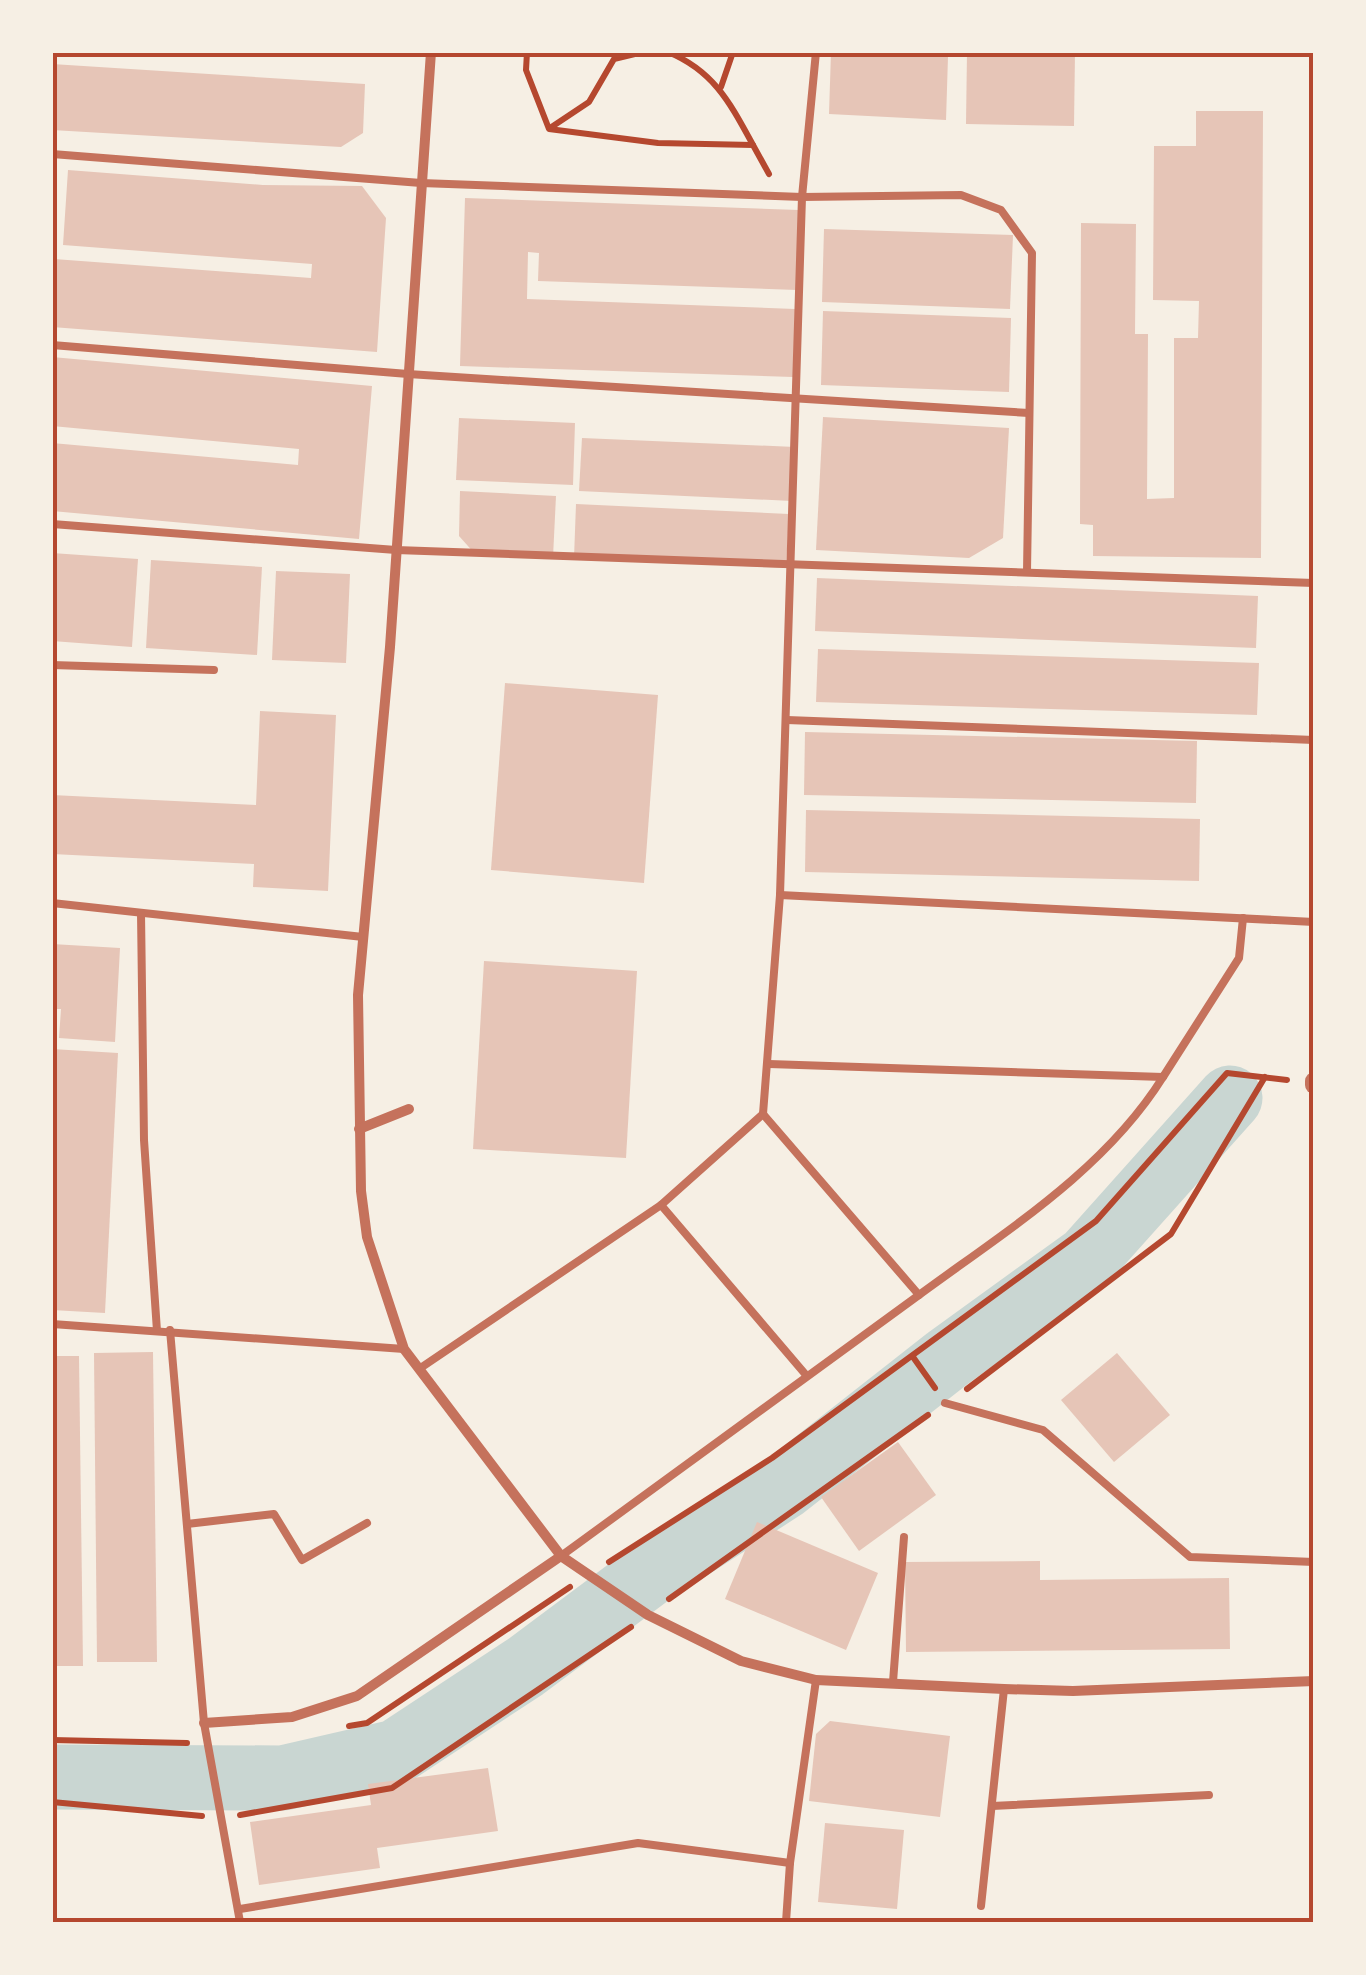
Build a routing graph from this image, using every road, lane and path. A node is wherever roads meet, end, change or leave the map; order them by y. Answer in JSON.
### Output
{"nodes":[{"id":1,"x":431,"y":52,"type":"edge"},
{"id":2,"x":527,"y":52,"type":"edge"},
{"id":3,"x":643,"y":52,"type":"edge"},
{"id":4,"x":668,"y":52,"type":"edge"},
{"id":5,"x":733,"y":52,"type":"edge"},
{"id":6,"x":816,"y":52,"type":"edge"},
{"id":7,"x":722,"y":87,"type":"junction"},
{"id":8,"x":548,"y":129,"type":"junction"},
{"id":9,"x":754,"y":146,"type":"junction"},
{"id":10,"x":52,"y":154,"type":"edge"},
{"id":11,"x":421,"y":183,"type":"junction"},
{"id":12,"x":780,"y":196,"type":"junction"},
{"id":13,"x":802,"y":197,"type":"junction"},
{"id":14,"x":52,"y":345,"type":"edge"},
{"id":15,"x":408,"y":374,"type":"junction"},
{"id":16,"x":796,"y":398,"type":"junction"},
{"id":17,"x":1030,"y":412,"type":"junction"},
{"id":18,"x":52,"y":524,"type":"edge"},
{"id":19,"x":396,"y":550,"type":"junction"},
{"id":20,"x":790,"y":567,"type":"junction"},
{"id":21,"x":1027,"y":572,"type":"junction"},
{"id":22,"x":1314,"y":583,"type":"edge"},
{"id":23,"x":52,"y":665,"type":"edge"},
{"id":24,"x":214,"y":670,"type":"dead end"},
{"id":25,"x":787,"y":720,"type":"junction"},
{"id":26,"x":1314,"y":740,"type":"edge"},
{"id":27,"x":780,"y":896,"type":"junction"},
{"id":28,"x":52,"y":904,"type":"edge"},
{"id":29,"x":141,"y":913,"type":"junction"},
{"id":30,"x":1243,"y":918,"type":"junction"},
{"id":31,"x":1314,"y":922,"type":"edge"},
{"id":32,"x":363,"y":937,"type":"junction"},
{"id":33,"x":769,"y":1064,"type":"junction"},
{"id":34,"x":1164,"y":1077,"type":"junction"},
{"id":35,"x":1265,"y":1077,"type":"dead end"},
{"id":36,"x":408,"y":1108,"type":"dead end"},
{"id":37,"x":763,"y":1114,"type":"junction"},
{"id":38,"x":360,"y":1129,"type":"junction"},
{"id":39,"x":661,"y":1205,"type":"junction"},
{"id":40,"x":919,"y":1294,"type":"junction"},
{"id":41,"x":52,"y":1324,"type":"edge"},
{"id":42,"x":170,"y":1330,"type":"junction"},
{"id":43,"x":157,"y":1331,"type":"junction"},
{"id":44,"x":404,"y":1349,"type":"junction"},
{"id":45,"x":913,"y":1357,"type":"dead end"},
{"id":46,"x":419,"y":1369,"type":"junction"},
{"id":47,"x":806,"y":1376,"type":"junction"},
{"id":48,"x":946,"y":1402,"type":"junction"},
{"id":49,"x":367,"y":1523,"type":"dead end"},
{"id":50,"x":187,"y":1524,"type":"junction"},
{"id":51,"x":904,"y":1537,"type":"dead end"},
{"id":52,"x":560,"y":1556,"type":"junction"},
{"id":53,"x":1314,"y":1562,"type":"edge"},
{"id":54,"x":643,"y":1612,"type":"junction"},
{"id":55,"x":816,"y":1680,"type":"junction"},
{"id":56,"x":1314,"y":1681,"type":"edge"},
{"id":57,"x":893,"y":1682,"type":"junction"},
{"id":58,"x":1004,"y":1689,"type":"junction"},
{"id":59,"x":204,"y":1723,"type":"junction"},
{"id":60,"x":1209,"y":1795,"type":"dead end"},
{"id":61,"x":52,"y":1802,"type":"edge"},
{"id":62,"x":992,"y":1806,"type":"junction"},
{"id":63,"x":221,"y":1814,"type":"junction"},
{"id":64,"x":790,"y":1864,"type":"junction"},
{"id":65,"x":981,"y":1906,"type":"dead end"},
{"id":66,"x":240,"y":1909,"type":"junction"},
{"id":67,"x":240,"y":1922,"type":"edge"},
{"id":68,"x":786,"y":1922,"type":"edge"}],
"edges":[{"from":1,"to":11,"type":"street"},
{"from":2,"to":8,"type":"path"},
{"from":3,"to":8,"type":"path"},
{"from":4,"to":7,"type":"path"},
{"from":5,"to":7,"type":"path"},
{"from":6,"to":13,"type":"lane"},
{"from":7,"to":9,"type":"path"},
{"from":8,"to":9,"type":"path"},
{"from":9,"to":12,"type":"path"},
{"from":10,"to":11,"type":"lane"},
{"from":11,"to":12,"type":"lane"},
{"from":11,"to":15,"type":"street"},
{"from":12,"to":13,"type":"lane"},
{"from":13,"to":16,"type":"lane"},
{"from":13,"to":17,"type":"lane"},
{"from":14,"to":15,"type":"lane"},
{"from":15,"to":16,"type":"lane"},
{"from":15,"to":19,"type":"street"},
{"from":16,"to":17,"type":"lane"},
{"from":16,"to":20,"type":"lane"},
{"from":17,"to":21,"type":"lane"},
{"from":18,"to":19,"type":"lane"},
{"from":19,"to":20,"type":"lane"},
{"from":19,"to":32,"type":"street"},
{"from":20,"to":21,"type":"lane"},
{"from":20,"to":25,"type":"lane"},
{"from":21,"to":22,"type":"lane"},
{"from":23,"to":24,"type":"lane"},
{"from":25,"to":26,"type":"lane"},
{"from":25,"to":27,"type":"lane"},
{"from":27,"to":30,"type":"lane"},
{"from":27,"to":33,"type":"lane"},
{"from":28,"to":29,"type":"lane"},
{"from":29,"to":32,"type":"lane"},
{"from":29,"to":43,"type":"lane"},
{"from":30,"to":31,"type":"lane"},
{"from":30,"to":34,"type":"lane"},
{"from":32,"to":38,"type":"street"},
{"from":33,"to":34,"type":"lane"},
{"from":33,"to":37,"type":"lane"},
{"from":34,"to":40,"type":"lane"},
{"from":35,"to":48,"type":"path"},
{"from":36,"to":38,"type":"street"},
{"from":37,"to":39,"type":"lane"},
{"from":37,"to":40,"type":"lane"},
{"from":38,"to":44,"type":"street"},
{"from":39,"to":46,"type":"lane"},
{"from":39,"to":47,"type":"lane"},
{"from":40,"to":47,"type":"lane"},
{"from":41,"to":43,"type":"lane"},
{"from":42,"to":43,"type":"lane"},
{"from":42,"to":44,"type":"lane"},
{"from":42,"to":50,"type":"lane"},
{"from":44,"to":46,"type":"street"},
{"from":45,"to":48,"type":"path"},
{"from":46,"to":52,"type":"street"},
{"from":47,"to":52,"type":"lane"},
{"from":48,"to":53,"type":"lane"},
{"from":48,"to":54,"type":"path"},
{"from":49,"to":50,"type":"lane"},
{"from":50,"to":59,"type":"lane"},
{"from":51,"to":57,"type":"lane"},
{"from":52,"to":54,"type":"street"},
{"from":52,"to":59,"type":"street"},
{"from":54,"to":55,"type":"street"},
{"from":54,"to":63,"type":"path"},
{"from":55,"to":57,"type":"street"},
{"from":55,"to":64,"type":"lane"},
{"from":56,"to":58,"type":"street"},
{"from":57,"to":58,"type":"street"},
{"from":58,"to":62,"type":"lane"},
{"from":59,"to":63,"type":"lane"},
{"from":60,"to":62,"type":"lane"},
{"from":61,"to":63,"type":"path"},
{"from":62,"to":65,"type":"lane"},
{"from":63,"to":66,"type":"lane"},
{"from":64,"to":66,"type":"lane"},
{"from":64,"to":68,"type":"lane"},
{"from":66,"to":67,"type":"lane"}]}
